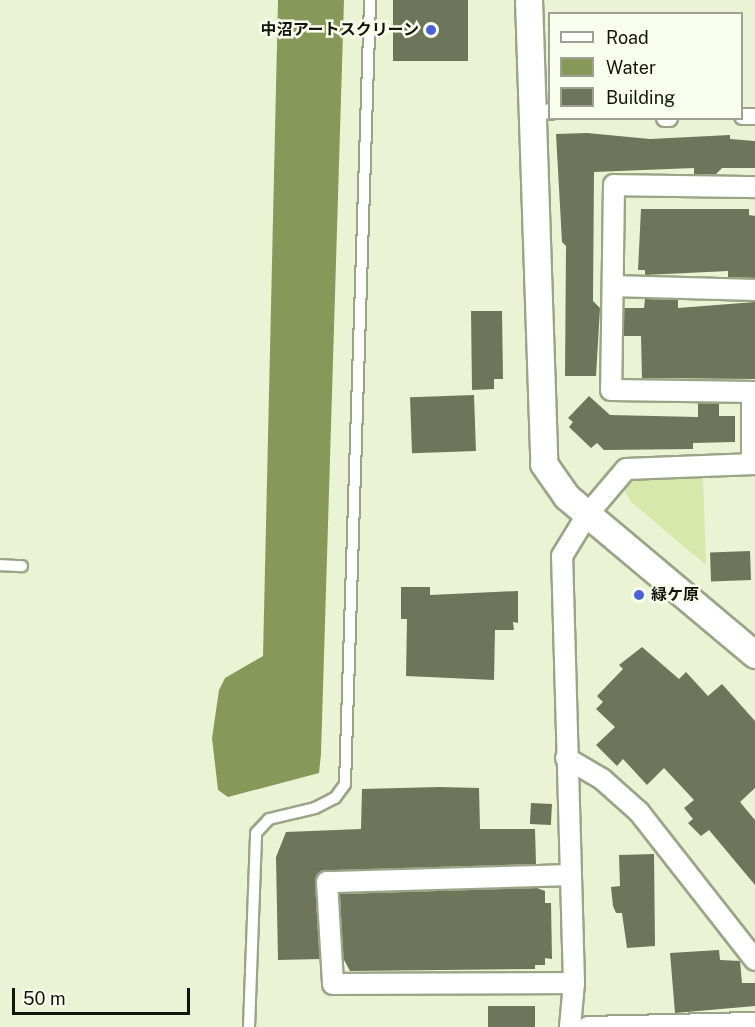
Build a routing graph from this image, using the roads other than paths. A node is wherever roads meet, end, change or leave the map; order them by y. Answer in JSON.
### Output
{"nodes":[{"id":1,"x":369,"y":0,"type":"edge"},
{"id":2,"x":529,"y":0,"type":"edge"},
{"id":3,"x":755,"y":187,"type":"edge"},
{"id":4,"x":613,"y":286,"type":"junction"},
{"id":5,"x":755,"y":290,"type":"edge"},
{"id":6,"x":753,"y":392,"type":"edge"},
{"id":7,"x":754,"y":464,"type":"edge"},
{"id":8,"x":587,"y":514,"type":"junction"},
{"id":9,"x":0,"y":565,"type":"edge"},
{"id":10,"x":21,"y":566,"type":"dead end"},
{"id":11,"x":754,"y":652,"type":"edge"},
{"id":12,"x":566,"y":758,"type":"junction"},
{"id":13,"x":570,"y":875,"type":"junction"},
{"id":14,"x":755,"y":960,"type":"edge"},
{"id":15,"x":574,"y":984,"type":"junction"},
{"id":16,"x":755,"y":1023,"type":"edge"},
{"id":17,"x":249,"y":1027,"type":"edge"},
{"id":18,"x":570,"y":1027,"type":"edge"},
{"id":19,"x":588,"y":1027,"type":"edge"}],
"edges":[{"from":1,"to":17,"type":"lane"},
{"from":2,"to":8,"type":"street"},
{"from":3,"to":4,"type":"street"},
{"from":4,"to":5,"type":"street"},
{"from":4,"to":6,"type":"street"},
{"from":6,"to":7,"type":"street"},
{"from":7,"to":8,"type":"street"},
{"from":8,"to":11,"type":"street"},
{"from":8,"to":12,"type":"street"},
{"from":9,"to":10,"type":"lane"},
{"from":12,"to":13,"type":"street"},
{"from":12,"to":14,"type":"street"},
{"from":13,"to":15,"type":"street"},
{"from":13,"to":15,"type":"street"},
{"from":15,"to":18,"type":"street"},
{"from":16,"to":19,"type":"street"}]}
